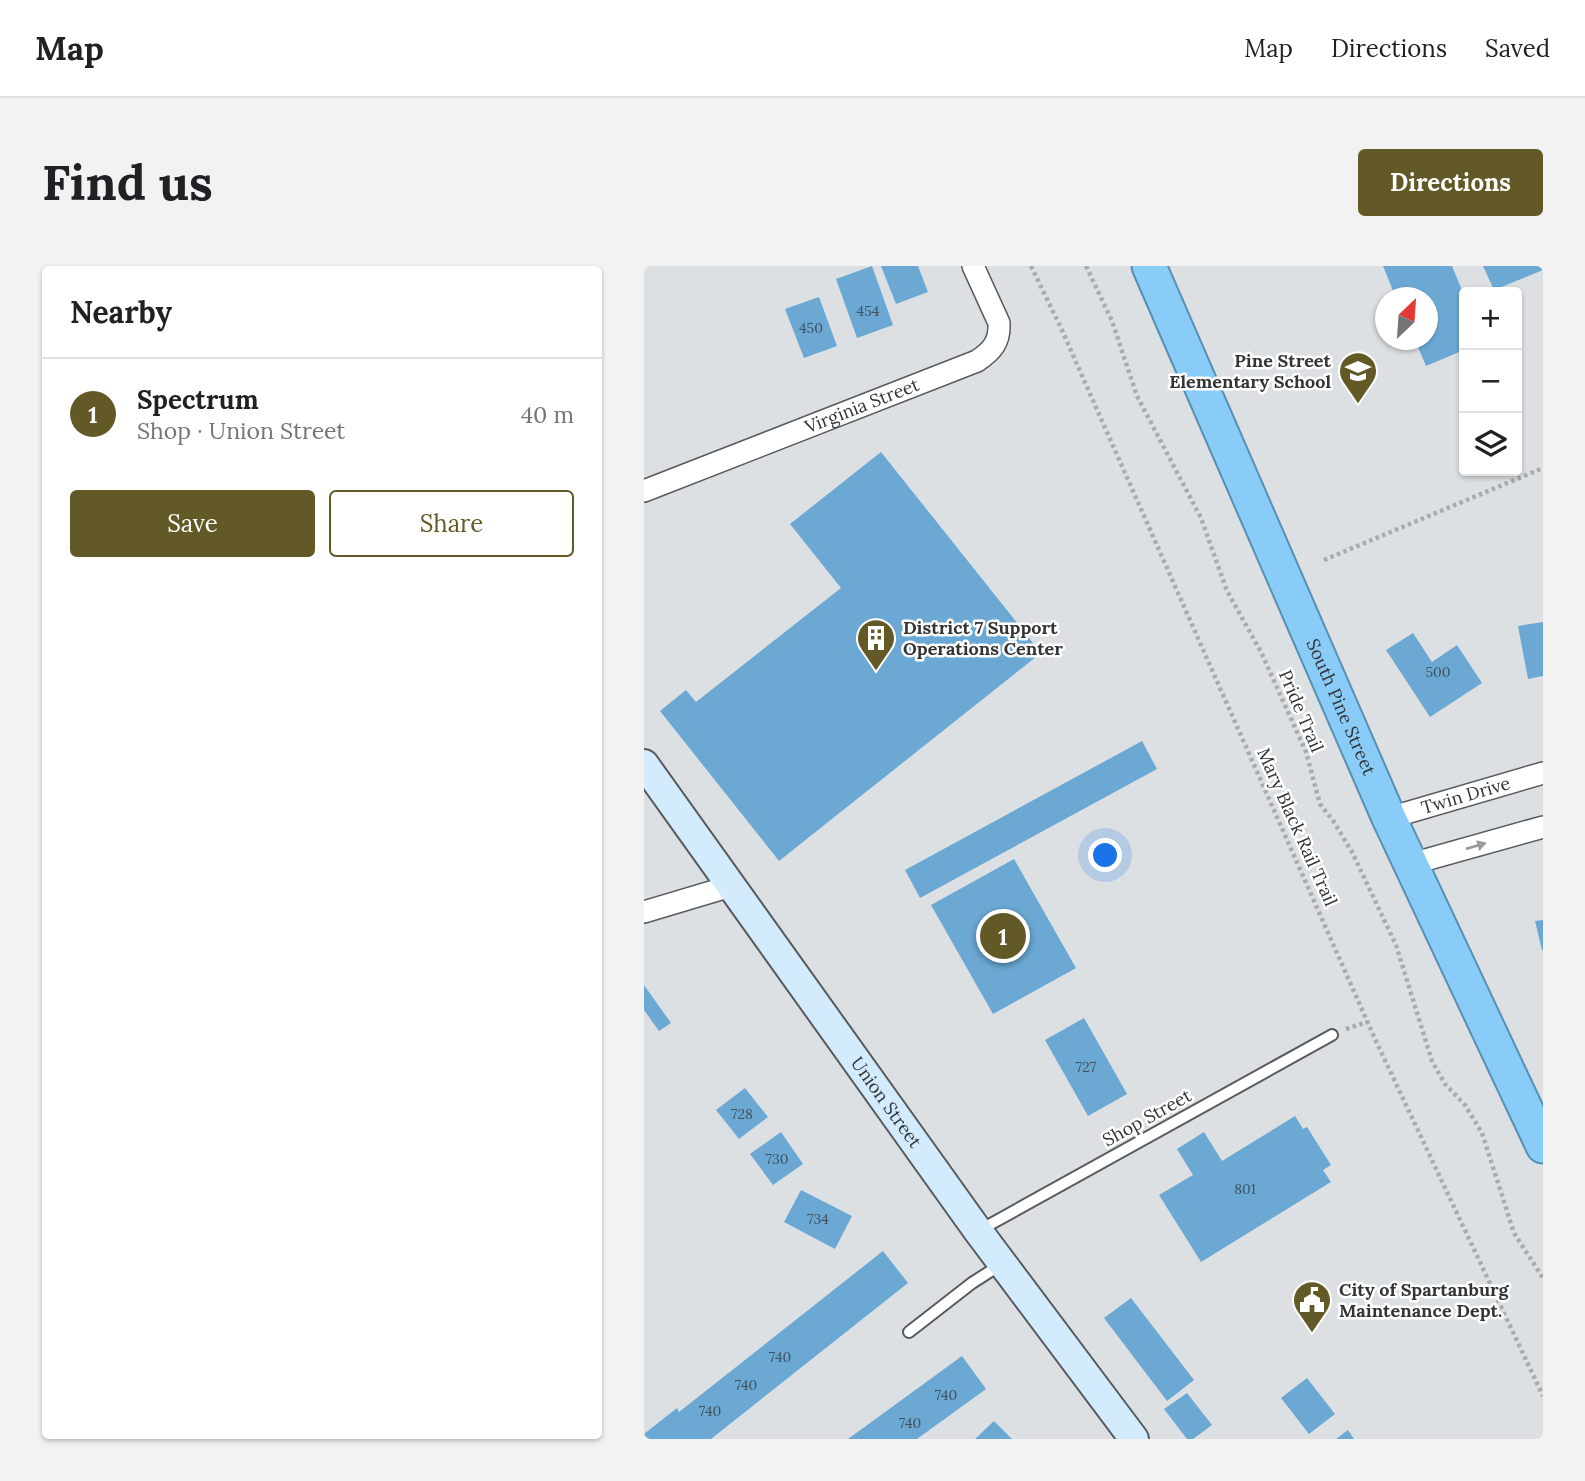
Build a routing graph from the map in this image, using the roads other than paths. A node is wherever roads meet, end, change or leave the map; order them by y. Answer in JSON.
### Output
{"nodes":[{"id":1,"x":973,"y":266,"type":"edge"},
{"id":2,"x":1149,"y":266,"type":"edge"},
{"id":3,"x":644,"y":491,"type":"edge"},
{"id":4,"x":644,"y":764,"type":"edge"},
{"id":5,"x":1543,"y":773,"type":"edge"},
{"id":6,"x":1390,"y":818,"type":"junction"},
{"id":7,"x":1543,"y":827,"type":"edge"},
{"id":8,"x":1411,"y":864,"type":"junction"},
{"id":9,"x":731,"y":886,"type":"junction"},
{"id":10,"x":644,"y":912,"type":"edge"},
{"id":11,"x":1332,"y":1035,"type":"road end"},
{"id":12,"x":1543,"y":1146,"type":"edge"},
{"id":13,"x":978,"y":1231,"type":"junction"},
{"id":14,"x":1002,"y":1263,"type":"junction"},
{"id":15,"x":909,"y":1332,"type":"dead end"},
{"id":16,"x":1134,"y":1439,"type":"edge"}],
"edges":[{"from":1,"to":3,"type":"street","name":"Virginia Street"},
{"from":2,"to":6,"type":"highway","name":"South Pine Street"},
{"from":4,"to":9,"type":"main road","name":"Union Street"},
{"from":5,"to":6,"type":"street","name":"Twin Drive"},
{"from":6,"to":8,"type":"highway","name":"South Pine Street"},
{"from":8,"to":7,"type":"street","one_way":true},
{"from":8,"to":12,"type":"highway","name":"South Pine Street"},
{"from":9,"to":10,"type":"street"},
{"from":9,"to":13,"type":"main road","name":"Union Street"},
{"from":11,"to":13,"type":"lane","name":"Shop Street"},
{"from":13,"to":14,"type":"main road","name":"Union Street"},
{"from":14,"to":15,"type":"lane"},
{"from":14,"to":16,"type":"main road","name":"Union Street"}]}
